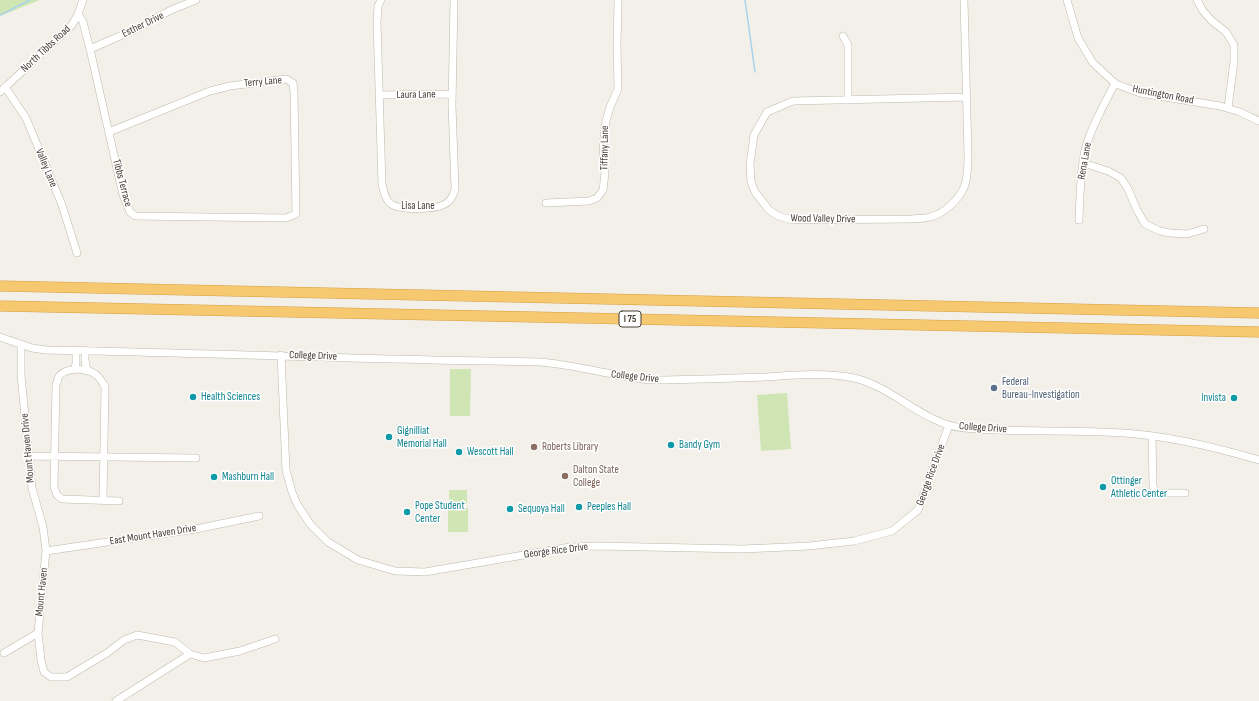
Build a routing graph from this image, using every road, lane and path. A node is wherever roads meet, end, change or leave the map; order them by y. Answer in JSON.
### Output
{"nodes":[{"id":1,"x":82,"y":0,"type":"edge"},
{"id":2,"x":196,"y":0,"type":"edge"},
{"id":3,"x":381,"y":0,"type":"edge"},
{"id":4,"x":454,"y":0,"type":"edge"},
{"id":5,"x":618,"y":0,"type":"edge"},
{"id":6,"x":964,"y":0,"type":"edge"},
{"id":7,"x":1068,"y":0,"type":"edge"},
{"id":8,"x":1197,"y":0,"type":"edge"},
{"id":9,"x":78,"y":14,"type":"junction"},
{"id":10,"x":843,"y":36,"type":"dead end"},
{"id":11,"x":90,"y":49,"type":"junction"},
{"id":12,"x":1115,"y":83,"type":"junction"},
{"id":13,"x":2,"y":89,"type":"edge"},
{"id":14,"x":452,"y":94,"type":"junction"},
{"id":15,"x":380,"y":95,"type":"junction"},
{"id":16,"x":966,"y":97,"type":"junction"},
{"id":17,"x":848,"y":100,"type":"junction"},
{"id":18,"x":1228,"y":108,"type":"junction"},
{"id":19,"x":1259,"y":121,"type":"edge"},
{"id":20,"x":110,"y":132,"type":"junction"},
{"id":21,"x":1083,"y":163,"type":"junction"},
{"id":22,"x":546,"y":203,"type":"dead end"},
{"id":23,"x":296,"y":214,"type":"joint"},
{"id":24,"x":1079,"y":220,"type":"dead end"},
{"id":25,"x":1204,"y":229,"type":"dead end"},
{"id":26,"x":77,"y":253,"type":"dead end"},
{"id":27,"x":0,"y":286,"type":"edge"},
{"id":28,"x":0,"y":306,"type":"edge"},
{"id":29,"x":1259,"y":313,"type":"edge"},
{"id":30,"x":1259,"y":332,"type":"edge"},
{"id":31,"x":0,"y":338,"type":"edge"},
{"id":32,"x":21,"y":344,"type":"junction"},
{"id":33,"x":76,"y":350,"type":"junction"},
{"id":34,"x":85,"y":350,"type":"junction"},
{"id":35,"x":281,"y":355,"type":"junction"},
{"id":36,"x":74,"y":370,"type":"junction"},
{"id":37,"x":87,"y":371,"type":"junction"},
{"id":38,"x":949,"y":425,"type":"junction"},
{"id":39,"x":1152,"y":436,"type":"junction"},
{"id":40,"x":29,"y":456,"type":"junction"},
{"id":41,"x":54,"y":456,"type":"junction"},
{"id":42,"x":104,"y":457,"type":"junction"},
{"id":43,"x":196,"y":458,"type":"dead end"},
{"id":44,"x":1259,"y":460,"type":"edge"},
{"id":45,"x":1185,"y":492,"type":"dead end"},
{"id":46,"x":103,"y":500,"type":"junction"},
{"id":47,"x":119,"y":501,"type":"dead end"},
{"id":48,"x":259,"y":516,"type":"dead end"},
{"id":49,"x":46,"y":551,"type":"junction"},
{"id":50,"x":38,"y":633,"type":"junction"},
{"id":51,"x":275,"y":639,"type":"dead end"},
{"id":52,"x":4,"y":653,"type":"dead end"},
{"id":53,"x":190,"y":654,"type":"junction"},
{"id":54,"x":116,"y":701,"type":"edge"}],
"edges":[{"from":1,"to":9,"type":"street","name":"North Tibbs Road"},
{"from":2,"to":11,"type":"street","name":"Esther Drive"},
{"from":3,"to":15,"type":"street","name":"Lisa Lane"},
{"from":4,"to":14,"type":"street","name":"Lisa Lane"},
{"from":5,"to":22,"type":"street","name":"Tiffany Lane"},
{"from":6,"to":16,"type":"street","name":"Wood Valley Drive"},
{"from":7,"to":12,"type":"street","name":"Huntington Road"},
{"from":8,"to":18,"type":"street"},
{"from":9,"to":11,"type":"street","name":"Tibbs Terrace"},
{"from":9,"to":13,"type":"street","name":"North Tibbs Road"},
{"from":10,"to":17,"type":"street"},
{"from":11,"to":20,"type":"street","name":"Tibbs Terrace"},
{"from":12,"to":18,"type":"street","name":"Huntington Road"},
{"from":12,"to":21,"type":"street","name":"Rena Lane"},
{"from":13,"to":26,"type":"street","name":"Valley Lane"},
{"from":14,"to":15,"type":"street","name":"Laura Lane"},
{"from":14,"to":15,"type":"street","name":"Lisa Lane"},
{"from":16,"to":17,"type":"street","name":"Wood Valley Drive"},
{"from":16,"to":17,"type":"street","name":"Wood Valley Drive"},
{"from":18,"to":19,"type":"street","name":"Huntington Road"},
{"from":20,"to":23,"type":"street","name":"Tibbs Terrace"},
{"from":20,"to":23,"type":"street","name":"Terry Lane"},
{"from":21,"to":24,"type":"street","name":"Rena Lane"},
{"from":21,"to":25,"type":"street"},
{"from":27,"to":29,"type":"highway","number":"I 75"},
{"from":28,"to":30,"type":"highway","number":"I 75"},
{"from":31,"to":32,"type":"street","name":"College Drive"},
{"from":32,"to":33,"type":"street","name":"College Drive"},
{"from":32,"to":40,"type":"street","name":"Mount Haven Drive"},
{"from":33,"to":34,"type":"street","name":"College Drive"},
{"from":33,"to":36,"type":"street"},
{"from":34,"to":35,"type":"street","name":"College Drive"},
{"from":34,"to":37,"type":"street"},
{"from":35,"to":38,"type":"street","name":"College Drive"},
{"from":35,"to":38,"type":"street","name":"George Rice Drive"},
{"from":36,"to":37,"type":"street"},
{"from":36,"to":41,"type":"street"},
{"from":37,"to":42,"type":"street"},
{"from":38,"to":39,"type":"street","name":"College Drive"},
{"from":39,"to":44,"type":"street","name":"College Drive"},
{"from":39,"to":45,"type":"street"},
{"from":40,"to":41,"type":"street"},
{"from":40,"to":49,"type":"street","name":"Mount Haven Drive"},
{"from":41,"to":42,"type":"street"},
{"from":41,"to":46,"type":"street"},
{"from":42,"to":43,"type":"street"},
{"from":42,"to":46,"type":"street"},
{"from":46,"to":47,"type":"street"},
{"from":48,"to":49,"type":"street","name":"East Mount Haven Drive"},
{"from":49,"to":50,"type":"street","name":"Mount Haven"},
{"from":50,"to":52,"type":"street"},
{"from":50,"to":53,"type":"street","name":"Mount Haven"},
{"from":51,"to":53,"type":"street"},
{"from":53,"to":54,"type":"street"}]}
